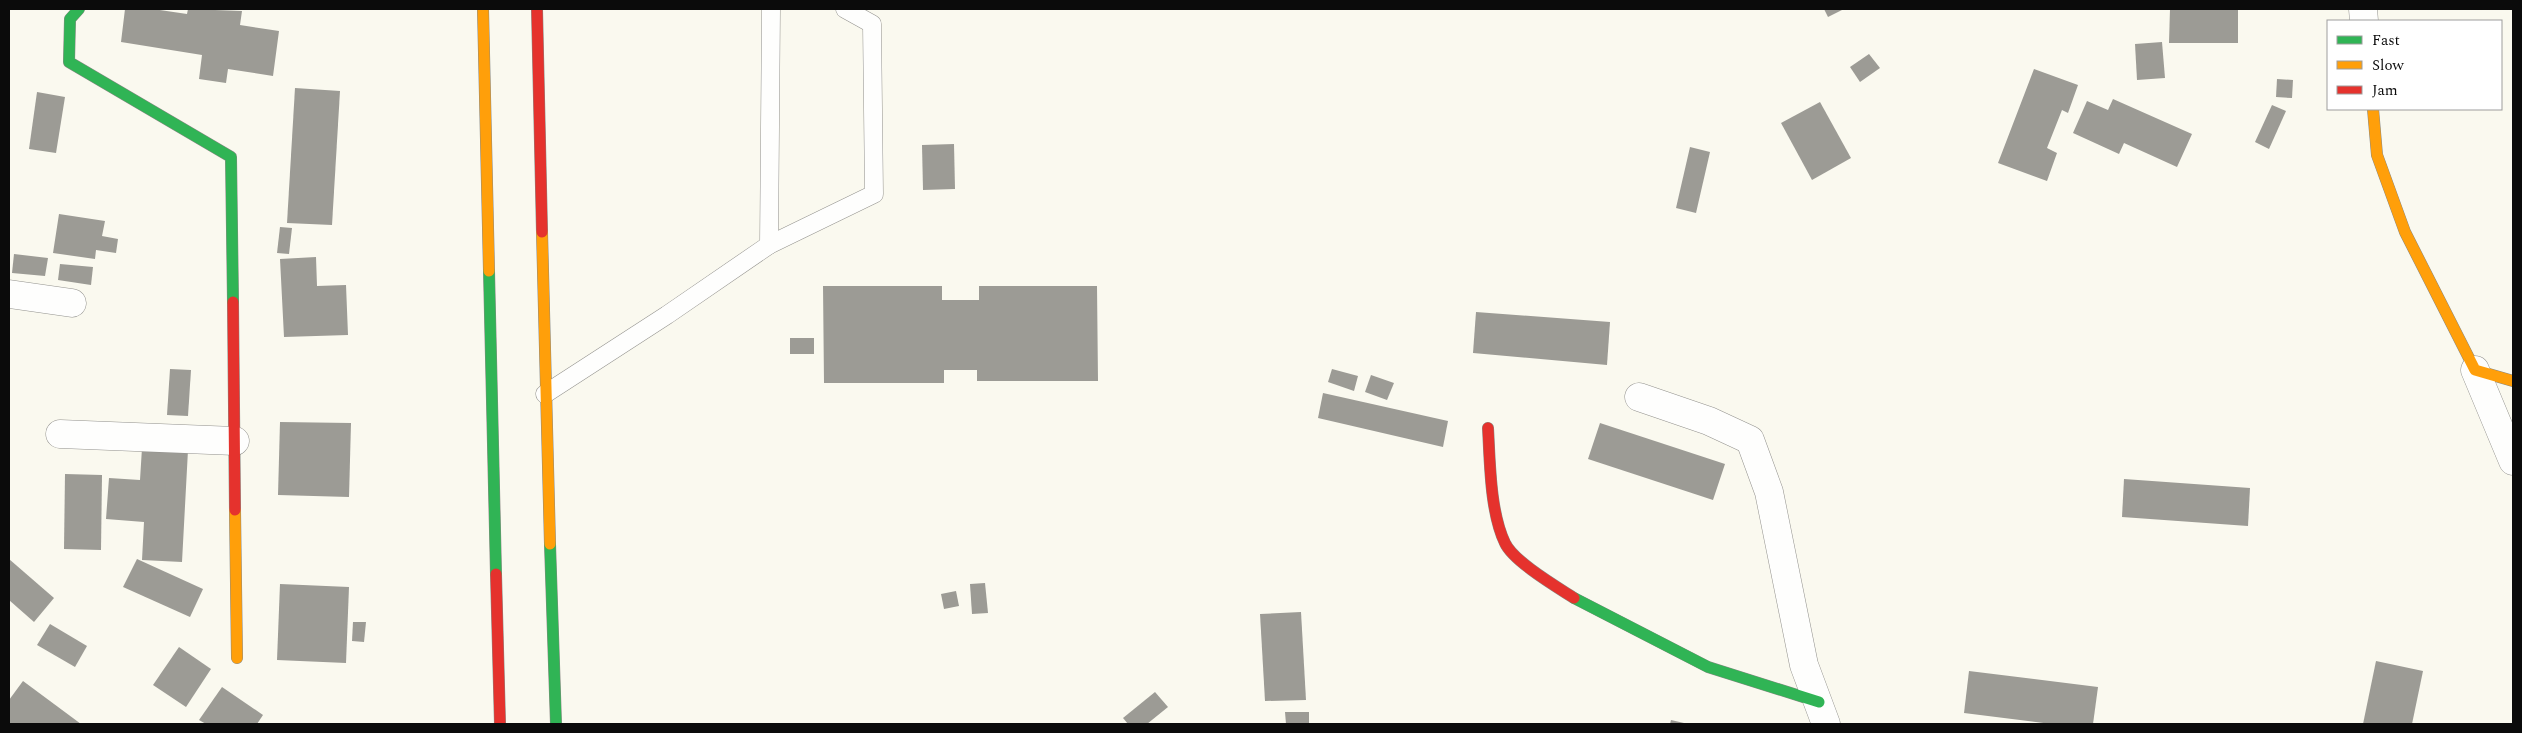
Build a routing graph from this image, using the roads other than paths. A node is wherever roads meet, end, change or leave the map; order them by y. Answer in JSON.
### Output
{"nodes":[{"id":1,"x":79,"y":9,"type":"edge"},
{"id":2,"x":483,"y":9,"type":"edge"},
{"id":3,"x":537,"y":9,"type":"edge"},
{"id":4,"x":772,"y":9,"type":"edge"},
{"id":5,"x":845,"y":9,"type":"edge"},
{"id":6,"x":2373,"y":110,"type":"edge"},
{"id":7,"x":769,"y":245,"type":"junction"},
{"id":8,"x":9,"y":294,"type":"edge"},
{"id":9,"x":72,"y":303,"type":"dead end"},
{"id":10,"x":2475,"y":370,"type":"junction"},
{"id":11,"x":2513,"y":381,"type":"edge"},
{"id":12,"x":544,"y":394,"type":"junction"},
{"id":13,"x":1639,"y":397,"type":"dead end"},
{"id":14,"x":1488,"y":428,"type":"dead end"},
{"id":15,"x":60,"y":434,"type":"dead end"},
{"id":16,"x":235,"y":441,"type":"junction"},
{"id":17,"x":2513,"y":461,"type":"edge"},
{"id":18,"x":237,"y":658,"type":"dead end"},
{"id":19,"x":1823,"y":713,"type":"edge"},
{"id":20,"x":500,"y":724,"type":"edge"},
{"id":21,"x":556,"y":724,"type":"edge"}],
"edges":[{"from":1,"to":16,"type":"main road"},
{"from":2,"to":20,"type":"main road"},
{"from":3,"to":12,"type":"main road"},
{"from":4,"to":7,"type":"lane"},
{"from":5,"to":7,"type":"lane"},
{"from":6,"to":10,"type":"main road"},
{"from":7,"to":12,"type":"lane"},
{"from":8,"to":9,"type":"street"},
{"from":10,"to":11,"type":"main road"},
{"from":10,"to":17,"type":"street"},
{"from":12,"to":21,"type":"main road"},
{"from":13,"to":19,"type":"street"},
{"from":14,"to":19,"type":"main road"},
{"from":15,"to":16,"type":"street"},
{"from":16,"to":18,"type":"main road"}]}
